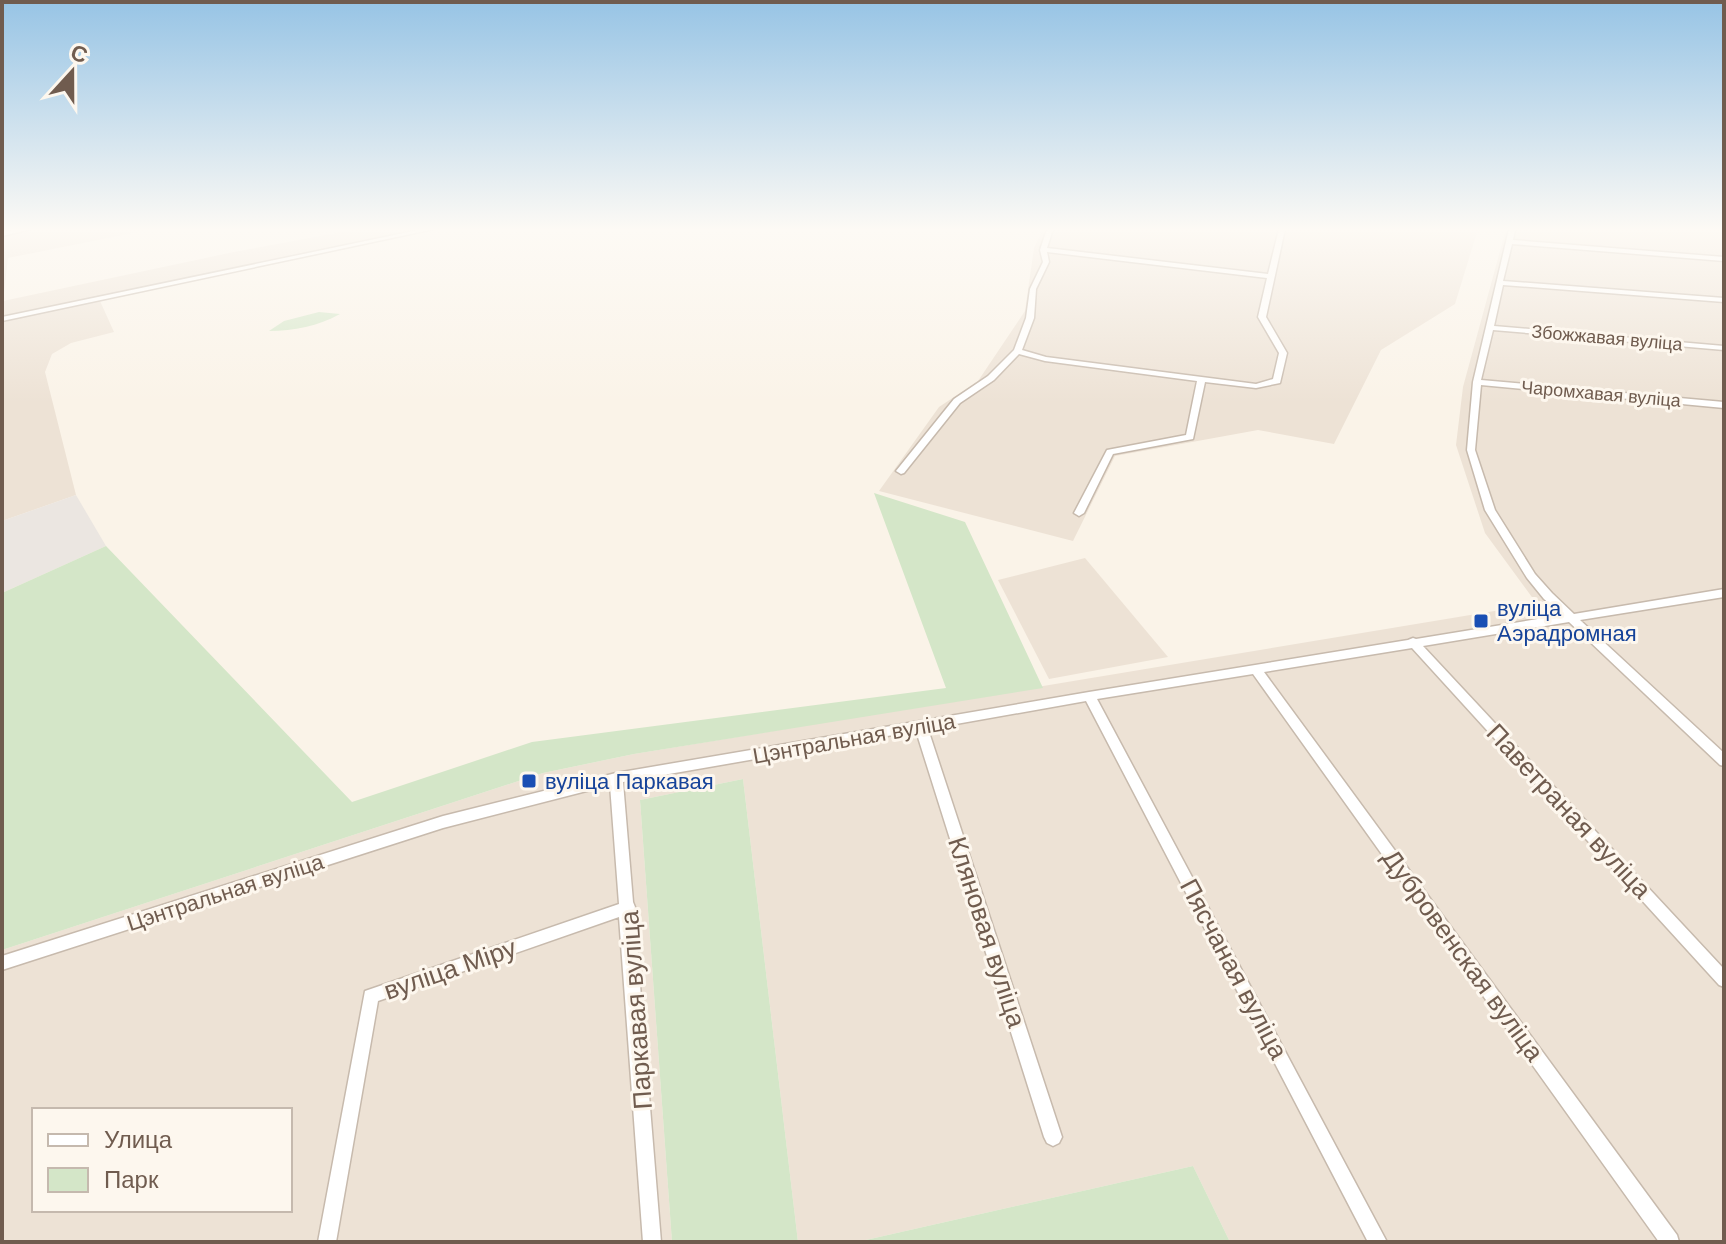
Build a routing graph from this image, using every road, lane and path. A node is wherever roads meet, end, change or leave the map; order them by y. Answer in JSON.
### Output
{"nodes":[{"id":1,"x":154,"y":287,"type":"edge"},
{"id":2,"x":1034,"y":287,"type":"edge"},
{"id":3,"x":1267,"y":287,"type":"edge"},
{"id":4,"x":1500,"y":287,"type":"edge"},
{"id":5,"x":1554,"y":287,"type":"edge"},
{"id":6,"x":1724,"y":300,"type":"edge"},
{"id":7,"x":2,"y":319,"type":"edge"},
{"id":8,"x":1491,"y":328,"type":"junction"},
{"id":9,"x":1724,"y":348,"type":"edge"},
{"id":10,"x":1018,"y":351,"type":"junction"},
{"id":11,"x":1201,"y":380,"type":"junction"},
{"id":12,"x":1477,"y":382,"type":"junction"},
{"id":13,"x":1724,"y":405,"type":"edge"},
{"id":14,"x":901,"y":471,"type":"dead end"},
{"id":15,"x":1079,"y":513,"type":"dead end"},
{"id":16,"x":1724,"y":593,"type":"edge"},
{"id":17,"x":1573,"y":619,"type":"junction"},
{"id":18,"x":1413,"y":642,"type":"junction"},
{"id":19,"x":1256,"y":669,"type":"junction"},
{"id":20,"x":1089,"y":696,"type":"junction"},
{"id":21,"x":921,"y":727,"type":"junction"},
{"id":22,"x":1724,"y":761,"type":"edge"},
{"id":23,"x":616,"y":778,"type":"junction"},
{"id":24,"x":628,"y":907,"type":"junction"},
{"id":25,"x":2,"y":963,"type":"edge"},
{"id":26,"x":1724,"y":980,"type":"edge"},
{"id":27,"x":1053,"y":1137,"type":"dead end"},
{"id":28,"x":327,"y":1242,"type":"edge"},
{"id":29,"x":652,"y":1242,"type":"edge"},
{"id":30,"x":1378,"y":1242,"type":"edge"},
{"id":31,"x":1670,"y":1242,"type":"edge"}],
"edges":[{"from":1,"to":7,"type":"street"},
{"from":2,"to":10,"type":"street"},
{"from":3,"to":11,"type":"street"},
{"from":4,"to":8,"type":"street"},
{"from":5,"to":6,"type":"street"},
{"from":8,"to":9,"type":"street","name":"Збожжавая вуліца"},
{"from":8,"to":12,"type":"street"},
{"from":10,"to":11,"type":"street"},
{"from":10,"to":14,"type":"street"},
{"from":11,"to":15,"type":"street"},
{"from":12,"to":13,"type":"street","name":"Чаромхавая вуліца"},
{"from":12,"to":17,"type":"street"},
{"from":16,"to":17,"type":"street","name":"Цэнтральная вуліца"},
{"from":17,"to":18,"type":"street","name":"Цэнтральная вуліца"},
{"from":17,"to":22,"type":"street"},
{"from":18,"to":19,"type":"street","name":"Цэнтральная вуліца"},
{"from":18,"to":26,"type":"street","name":"Паветраная вуліца"},
{"from":19,"to":20,"type":"street","name":"Цэнтральная вуліца"},
{"from":19,"to":31,"type":"street","name":"Дубровенская вуліца"},
{"from":20,"to":21,"type":"street","name":"Цэнтральная вуліца"},
{"from":20,"to":30,"type":"street","name":"Пясчаная вуліца"},
{"from":21,"to":23,"type":"street","name":"Цэнтральная вуліца"},
{"from":21,"to":27,"type":"street","name":"Кляновая вуліца"},
{"from":23,"to":24,"type":"street","name":"Паркавая вуліца"},
{"from":23,"to":25,"type":"street","name":"Цэнтральная вуліца"},
{"from":24,"to":28,"type":"street","name":"вуліца Міру"},
{"from":24,"to":29,"type":"street","name":"Паркавая вуліца"}]}
